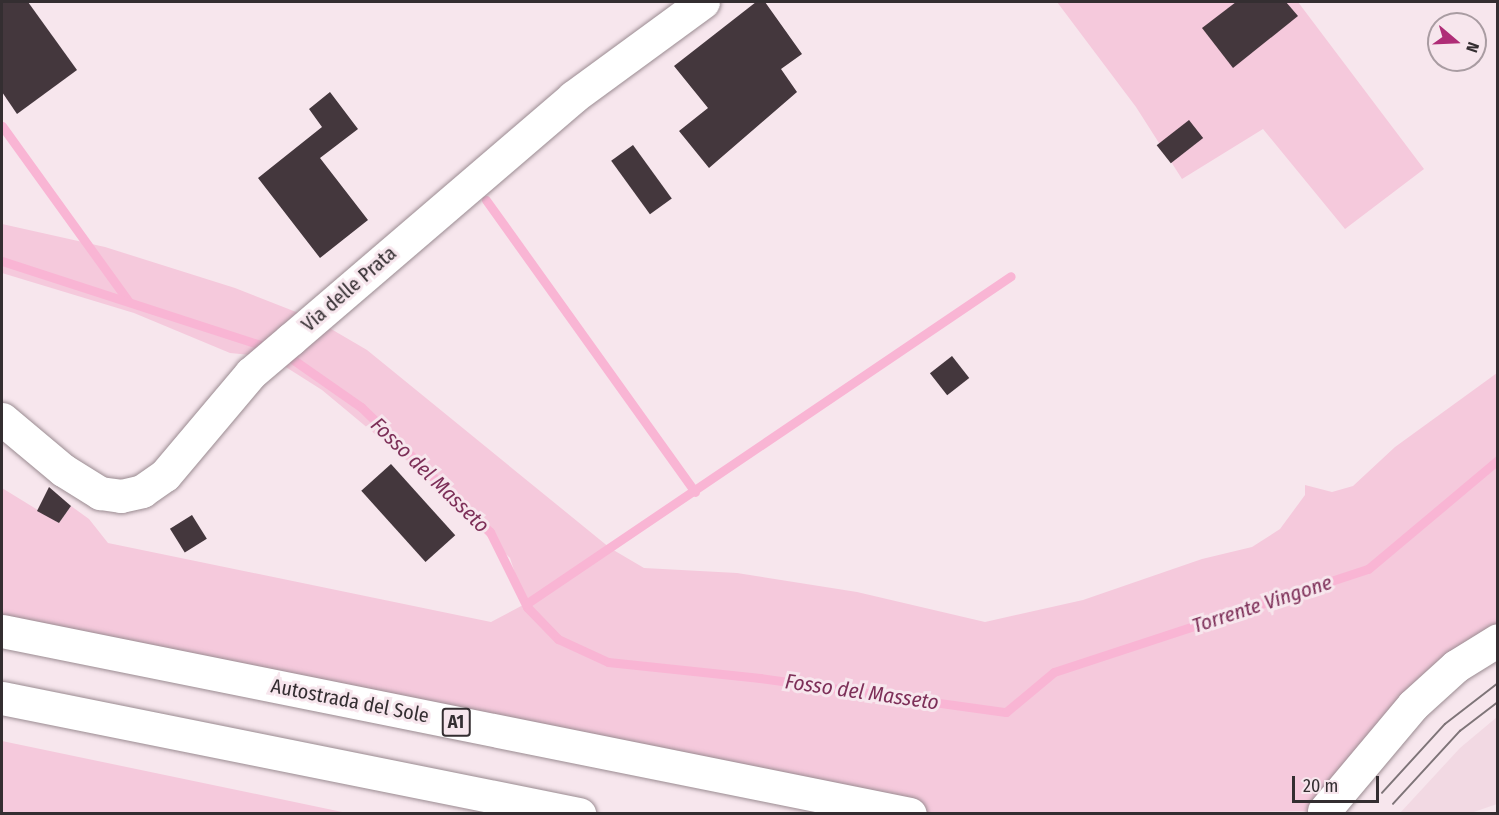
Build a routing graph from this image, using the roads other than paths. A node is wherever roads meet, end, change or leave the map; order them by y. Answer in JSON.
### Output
{"nodes":[{"id":1,"x":703,"y":2,"type":"edge"},
{"id":2,"x":2,"y":418,"type":"edge"},
{"id":3,"x":2,"y":631,"type":"edge"},
{"id":4,"x":1497,"y":640,"type":"edge"},
{"id":5,"x":2,"y":698,"type":"edge"},
{"id":6,"x":1324,"y":811,"type":"dead end"},
{"id":7,"x":579,"y":813,"type":"edge"},
{"id":8,"x":910,"y":813,"type":"edge"}],
"edges":[{"from":1,"to":2,"type":"main road","name":"Via delle Prata"},
{"from":3,"to":8,"type":"main road","name":"Autostrada del Sole","number":"A1"},
{"from":4,"to":6,"type":"main road"},
{"from":5,"to":7,"type":"main road"}]}
